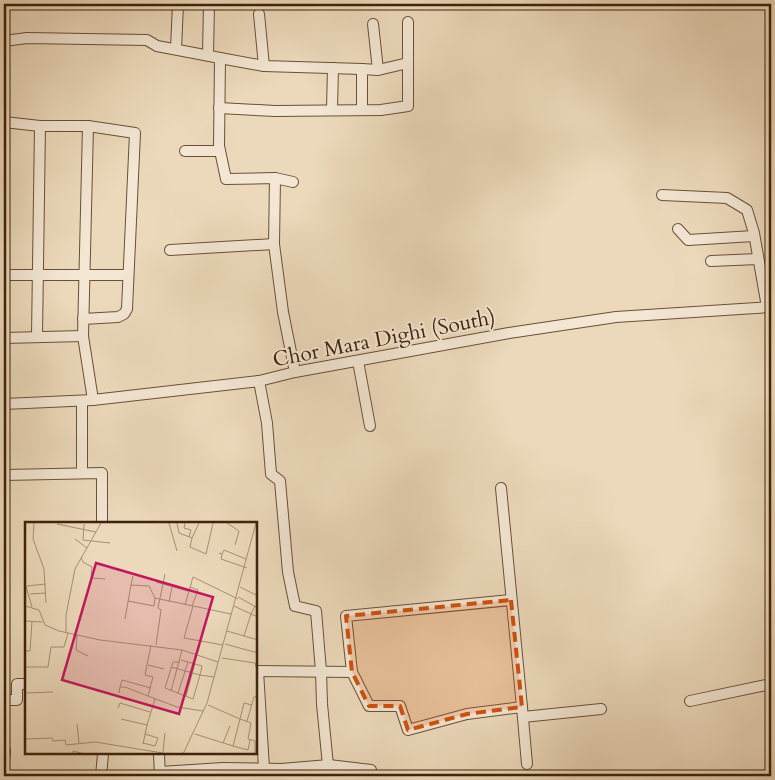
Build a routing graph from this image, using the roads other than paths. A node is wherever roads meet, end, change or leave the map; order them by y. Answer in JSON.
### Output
{"nodes":[{"id":1,"x":178,"y":4,"type":"edge"},
{"id":2,"x":209,"y":4,"type":"edge"},
{"id":3,"x":259,"y":14,"type":"dead end"},
{"id":4,"x":408,"y":22,"type":"dead end"},
{"id":5,"x":372,"y":24,"type":"dead end"},
{"id":6,"x":4,"y":41,"type":"edge"},
{"id":7,"x":176,"y":49,"type":"junction"},
{"id":8,"x":208,"y":55,"type":"junction"},
{"id":9,"x":220,"y":58,"type":"junction"},
{"id":10,"x":408,"y":63,"type":"junction"},
{"id":11,"x":264,"y":66,"type":"junction"},
{"id":12,"x":333,"y":68,"type":"junction"},
{"id":13,"x":362,"y":69,"type":"junction"},
{"id":14,"x":378,"y":70,"type":"junction"},
{"id":15,"x":219,"y":108,"type":"junction"},
{"id":16,"x":362,"y":109,"type":"junction"},
{"id":17,"x":332,"y":110,"type":"junction"},
{"id":18,"x":4,"y":122,"type":"edge"},
{"id":19,"x":40,"y":126,"type":"junction"},
{"id":20,"x":88,"y":126,"type":"junction"},
{"id":21,"x":185,"y":151,"type":"dead end"},
{"id":22,"x":220,"y":151,"type":"junction"},
{"id":23,"x":275,"y":178,"type":"junction"},
{"id":24,"x":293,"y":182,"type":"dead end"},
{"id":25,"x":662,"y":195,"type":"dead end"},
{"id":26,"x":678,"y":229,"type":"dead end"},
{"id":27,"x":754,"y":236,"type":"junction"},
{"id":28,"x":274,"y":244,"type":"junction"},
{"id":29,"x":170,"y":250,"type":"dead end"},
{"id":30,"x":758,"y":259,"type":"junction"},
{"id":31,"x":711,"y":261,"type":"dead end"},
{"id":32,"x":4,"y":275,"type":"edge"},
{"id":33,"x":85,"y":275,"type":"junction"},
{"id":34,"x":128,"y":275,"type":"junction"},
{"id":35,"x":37,"y":276,"type":"junction"},
{"id":36,"x":769,"y":307,"type":"edge"},
{"id":37,"x":84,"y":319,"type":"junction"},
{"id":38,"x":37,"y":336,"type":"junction"},
{"id":39,"x":83,"y":336,"type":"junction"},
{"id":40,"x":4,"y":338,"type":"edge"},
{"id":41,"x":358,"y":361,"type":"junction"},
{"id":42,"x":295,"y":372,"type":"junction"},
{"id":43,"x":259,"y":381,"type":"junction"},
{"id":44,"x":93,"y":400,"type":"junction"},
{"id":45,"x":82,"y":401,"type":"junction"},
{"id":46,"x":4,"y":404,"type":"edge"},
{"id":47,"x":370,"y":426,"type":"dead end"},
{"id":48,"x":82,"y":473,"type":"junction"},
{"id":49,"x":4,"y":475,"type":"edge"},
{"id":50,"x":501,"y":488,"type":"dead end"},
{"id":51,"x":102,"y":522,"type":"edge"},
{"id":52,"x":512,"y":600,"type":"junction"},
{"id":53,"x":258,"y":671,"type":"edge"},
{"id":54,"x":321,"y":671,"type":"junction"},
{"id":55,"x":352,"y":672,"type":"junction"},
{"id":56,"x":25,"y":684,"type":"edge"},
{"id":57,"x":771,"y":684,"type":"edge"},
{"id":58,"x":258,"y":685,"type":"edge"},
{"id":59,"x":4,"y":700,"type":"edge"},
{"id":60,"x":690,"y":701,"type":"dead end"},
{"id":61,"x":601,"y":709,"type":"dead end"},
{"id":62,"x":522,"y":712,"type":"junction"},
{"id":63,"x":103,"y":755,"type":"edge"},
{"id":64,"x":159,"y":755,"type":"edge"},
{"id":65,"x":527,"y":764,"type":"dead end"},
{"id":66,"x":329,"y":765,"type":"junction"},
{"id":67,"x":264,"y":768,"type":"junction"},
{"id":68,"x":371,"y":770,"type":"dead end"},
{"id":69,"x":160,"y":774,"type":"edge"},
{"id":70,"x":101,"y":776,"type":"edge"},
{"id":71,"x":329,"y":776,"type":"edge"}],
"edges":[{"from":1,"to":7,"type":"street"},
{"from":2,"to":8,"type":"street"},
{"from":3,"to":11,"type":"street"},
{"from":4,"to":10,"type":"street"},
{"from":5,"to":14,"type":"street"},
{"from":6,"to":7,"type":"street"},
{"from":7,"to":8,"type":"street"},
{"from":8,"to":9,"type":"street"},
{"from":9,"to":11,"type":"street"},
{"from":9,"to":15,"type":"street"},
{"from":10,"to":14,"type":"street"},
{"from":10,"to":16,"type":"street"},
{"from":11,"to":12,"type":"street"},
{"from":12,"to":13,"type":"street"},
{"from":12,"to":17,"type":"street"},
{"from":13,"to":14,"type":"street"},
{"from":13,"to":16,"type":"street"},
{"from":15,"to":17,"type":"street"},
{"from":15,"to":22,"type":"street"},
{"from":16,"to":17,"type":"street"},
{"from":18,"to":19,"type":"street"},
{"from":19,"to":20,"type":"street"},
{"from":19,"to":35,"type":"street"},
{"from":20,"to":33,"type":"street"},
{"from":20,"to":34,"type":"street"},
{"from":21,"to":22,"type":"street"},
{"from":22,"to":23,"type":"street"},
{"from":23,"to":24,"type":"street"},
{"from":23,"to":28,"type":"street"},
{"from":25,"to":27,"type":"street"},
{"from":26,"to":27,"type":"street"},
{"from":27,"to":30,"type":"street"},
{"from":28,"to":29,"type":"street"},
{"from":28,"to":42,"type":"street"},
{"from":30,"to":31,"type":"street"},
{"from":30,"to":36,"type":"street"},
{"from":32,"to":35,"type":"street"},
{"from":33,"to":34,"type":"street"},
{"from":33,"to":35,"type":"street"},
{"from":33,"to":37,"type":"street"},
{"from":34,"to":37,"type":"street"},
{"from":35,"to":38,"type":"street"},
{"from":36,"to":41,"type":"street","name":"Chor Mara Dighi (South)"},
{"from":37,"to":39,"type":"street"},
{"from":38,"to":39,"type":"street"},
{"from":38,"to":40,"type":"street"},
{"from":39,"to":44,"type":"street"},
{"from":41,"to":42,"type":"street","name":"Chor Mara Dighi (South)"},
{"from":41,"to":47,"type":"street"},
{"from":42,"to":43,"type":"street","name":"Chor Mara Dighi (South)"},
{"from":43,"to":44,"type":"street","name":"Chor Mara Dighi (South)"},
{"from":43,"to":54,"type":"street"},
{"from":44,"to":45,"type":"street","name":"Chor Mara Dighi (South)"},
{"from":45,"to":46,"type":"street","name":"Chor Mara Dighi (South)"},
{"from":45,"to":48,"type":"street"},
{"from":48,"to":49,"type":"street"},
{"from":48,"to":51,"type":"street"},
{"from":50,"to":52,"type":"street"},
{"from":52,"to":55,"type":"street"},
{"from":52,"to":62,"type":"street"},
{"from":53,"to":54,"type":"street"},
{"from":54,"to":55,"type":"street"},
{"from":54,"to":66,"type":"street"},
{"from":55,"to":62,"type":"street"},
{"from":56,"to":59,"type":"street"},
{"from":57,"to":60,"type":"street"},
{"from":58,"to":67,"type":"street"},
{"from":61,"to":62,"type":"street"},
{"from":62,"to":65,"type":"street"},
{"from":63,"to":70,"type":"street"},
{"from":64,"to":69,"type":"street"},
{"from":66,"to":67,"type":"street"},
{"from":66,"to":68,"type":"street"},
{"from":66,"to":71,"type":"street"},
{"from":67,"to":69,"type":"street"}]}
